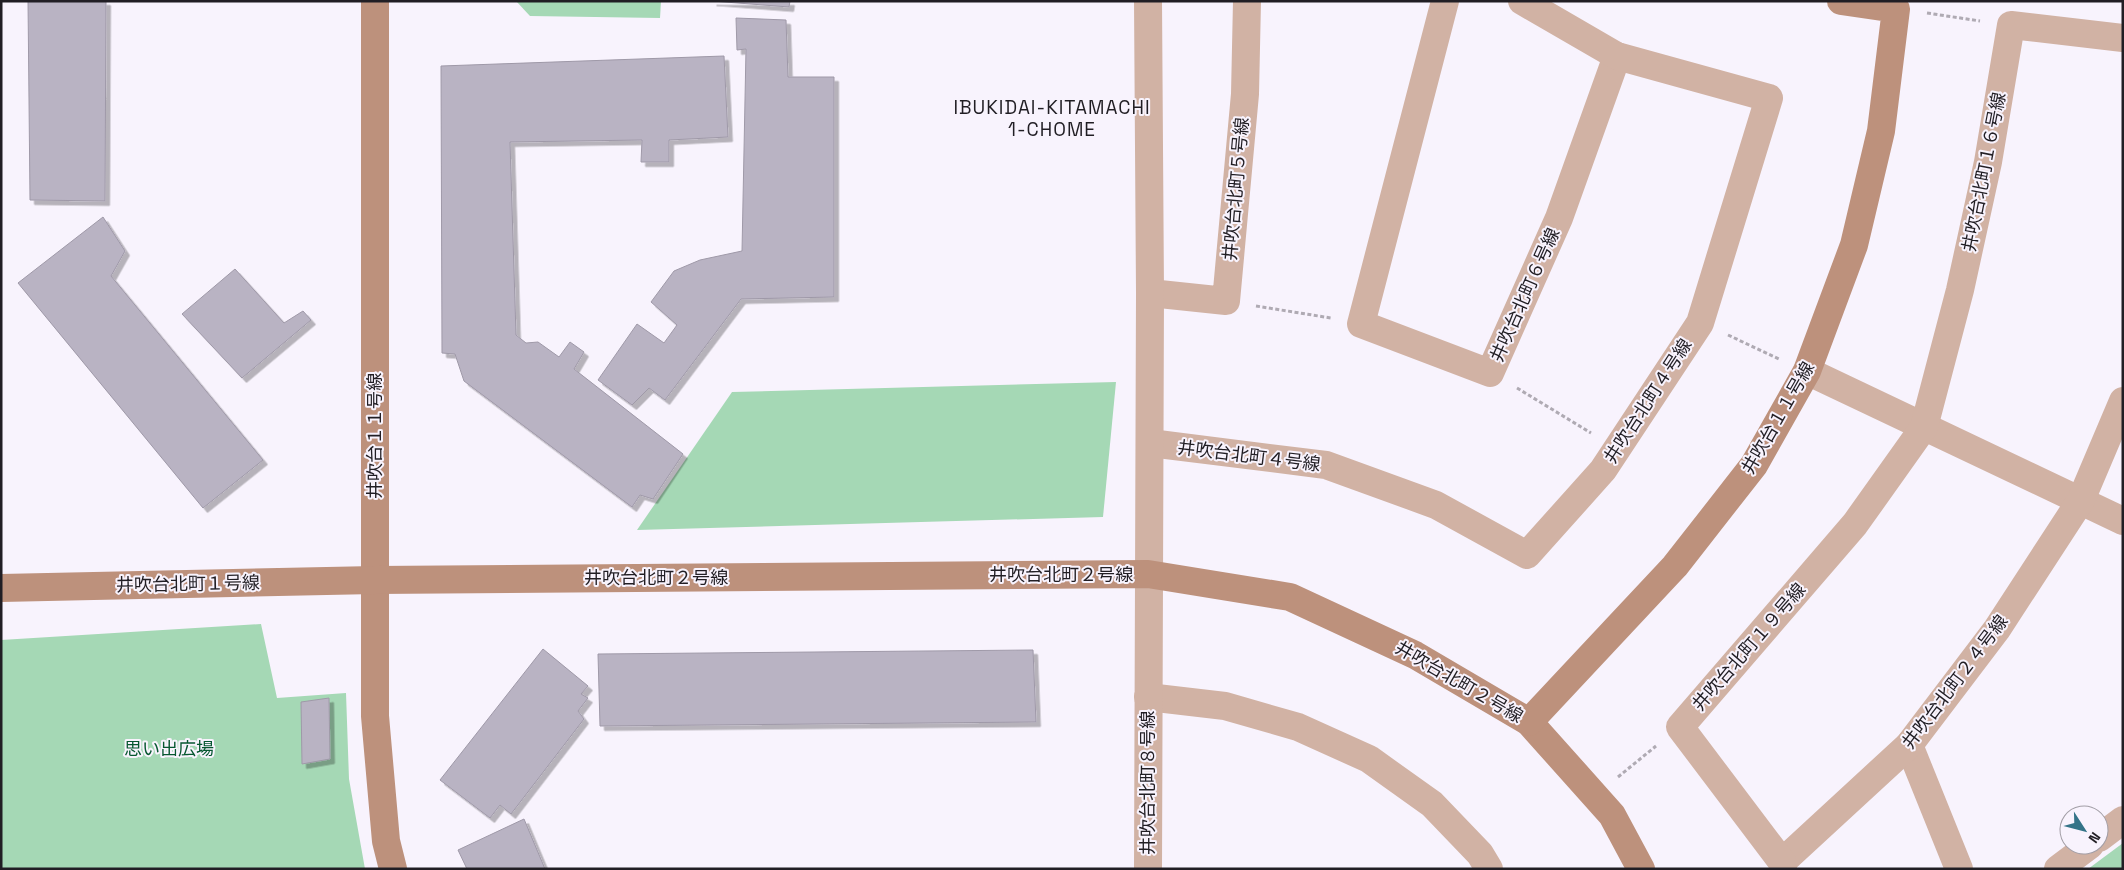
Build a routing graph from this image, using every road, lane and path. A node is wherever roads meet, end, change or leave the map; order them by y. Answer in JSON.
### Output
{"nodes":[{"id":1,"x":374,"y":1,"type":"edge"},
{"id":2,"x":1148,"y":1,"type":"edge"},
{"id":3,"x":1247,"y":1,"type":"edge"},
{"id":4,"x":1445,"y":1,"type":"edge"},
{"id":5,"x":1522,"y":1,"type":"edge"},
{"id":6,"x":1841,"y":1,"type":"edge"},
{"id":7,"x":1896,"y":9,"type":"junction"},
{"id":8,"x":2011,"y":26,"type":"junction"},
{"id":9,"x":2123,"y":38,"type":"edge"},
{"id":10,"x":1617,"y":56,"type":"junction"},
{"id":11,"x":1150,"y":293,"type":"junction"},
{"id":12,"x":1226,"y":301,"type":"junction"},
{"id":13,"x":1700,"y":323,"type":"junction"},
{"id":14,"x":1361,"y":324,"type":"junction"},
{"id":15,"x":1808,"y":371,"type":"junction"},
{"id":16,"x":1490,"y":373,"type":"junction"},
{"id":17,"x":2123,"y":401,"type":"edge"},
{"id":18,"x":1924,"y":427,"type":"junction"},
{"id":19,"x":1150,"y":443,"type":"junction"},
{"id":20,"x":1617,"y":448,"type":"junction"},
{"id":21,"x":2081,"y":500,"type":"junction"},
{"id":22,"x":2123,"y":521,"type":"edge"},
{"id":23,"x":1148,"y":574,"type":"junction"},
{"id":24,"x":375,"y":580,"type":"junction"},
{"id":25,"x":1,"y":588,"type":"edge"},
{"id":26,"x":1148,"y":697,"type":"junction"},
{"id":27,"x":1529,"y":722,"type":"junction"},
{"id":28,"x":1680,"y":727,"type":"junction"},
{"id":29,"x":1910,"y":745,"type":"junction"},
{"id":30,"x":1594,"y":796,"type":"junction"},
{"id":31,"x":2123,"y":820,"type":"edge"},
{"id":32,"x":2109,"y":830,"type":"edge"},
{"id":33,"x":2077,"y":855,"type":"edge"},
{"id":34,"x":1783,"y":865,"type":"edge"},
{"id":35,"x":393,"y":869,"type":"edge"},
{"id":36,"x":1148,"y":869,"type":"edge"},
{"id":37,"x":1489,"y":869,"type":"edge"},
{"id":38,"x":1641,"y":869,"type":"edge"},
{"id":39,"x":1959,"y":869,"type":"edge"},
{"id":40,"x":2058,"y":869,"type":"edge"}],
"edges":[{"from":1,"to":24,"type":"street","name":"井吹台１１号線"},
{"from":2,"to":11,"type":"street"},
{"from":3,"to":12,"type":"street","name":"井吹台北町５号線"},
{"from":4,"to":14,"type":"street"},
{"from":5,"to":10,"type":"street","name":"井吹台北町４号線"},
{"from":6,"to":7,"type":"street"},
{"from":7,"to":8,"type":"path"},
{"from":7,"to":15,"type":"street","name":"井吹台１１号線"},
{"from":8,"to":9,"type":"street"},
{"from":8,"to":18,"type":"street","name":"井吹台北町１６号線"},
{"from":10,"to":13,"type":"street","name":"井吹台北町４号線"},
{"from":10,"to":16,"type":"street","name":"井吹台北町６号線"},
{"from":11,"to":12,"type":"street"},
{"from":11,"to":19,"type":"street"},
{"from":12,"to":14,"type":"path"},
{"from":13,"to":15,"type":"path"},
{"from":13,"to":20,"type":"street","name":"井吹台北町４号線"},
{"from":14,"to":16,"type":"street","name":"井吹台北町６号線"},
{"from":15,"to":18,"type":"street"},
{"from":15,"to":27,"type":"street","name":"井吹台１１号線"},
{"from":16,"to":20,"type":"path"},
{"from":17,"to":21,"type":"street","name":"井吹台北町２４号線"},
{"from":18,"to":21,"type":"street"},
{"from":18,"to":28,"type":"street","name":"井吹台北町１９号線"},
{"from":19,"to":20,"type":"street","name":"井吹台北町４号線"},
{"from":19,"to":23,"type":"street"},
{"from":21,"to":22,"type":"street"},
{"from":21,"to":29,"type":"street","name":"井吹台北町２４号線"},
{"from":23,"to":24,"type":"street","name":"井吹台北町２号線"},
{"from":23,"to":26,"type":"street","name":"井吹台北町８号線"},
{"from":23,"to":27,"type":"street","name":"井吹台北町２号線"},
{"from":24,"to":25,"type":"street","name":"井吹台北町１号線"},
{"from":24,"to":35,"type":"street","name":"井吹台１１号線"},
{"from":26,"to":36,"type":"street","name":"井吹台北町８号線"},
{"from":26,"to":37,"type":"street","name":"井吹台北町８号線"},
{"from":27,"to":30,"type":"street","name":"井吹台北町２号線"},
{"from":28,"to":30,"type":"path"},
{"from":28,"to":34,"type":"street","name":"井吹台北町１９号線"},
{"from":29,"to":34,"type":"street","name":"井吹台北町２４号線"},
{"from":29,"to":39,"type":"street"},
{"from":30,"to":38,"type":"street","name":"井吹台北町２号線"},
{"from":31,"to":32,"type":"street"},
{"from":33,"to":40,"type":"street"}]}
